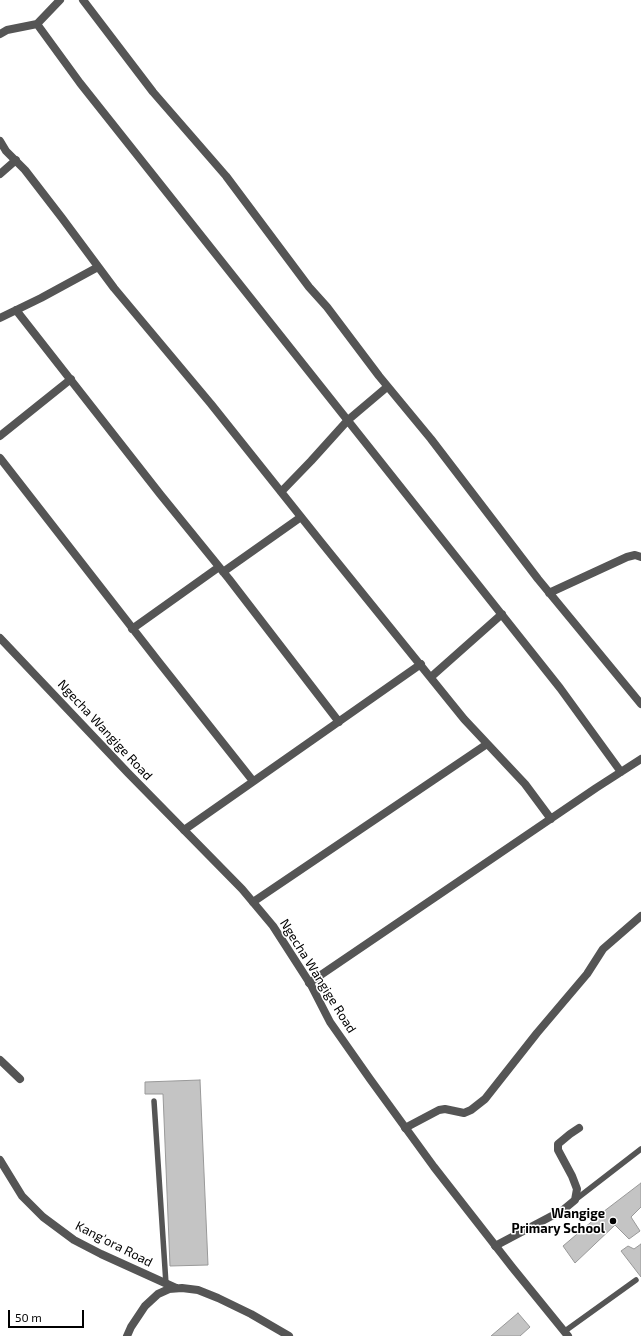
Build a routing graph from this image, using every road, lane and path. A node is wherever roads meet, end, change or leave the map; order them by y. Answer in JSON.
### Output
{"nodes":[{"id":1,"x":60,"y":0,"type":"edge"},
{"id":2,"x":83,"y":0,"type":"edge"},
{"id":3,"x":37,"y":24,"type":"junction"},
{"id":4,"x":0,"y":34,"type":"edge"},
{"id":5,"x":0,"y":141,"type":"edge"},
{"id":6,"x":16,"y":160,"type":"junction"},
{"id":7,"x":0,"y":174,"type":"edge"},
{"id":8,"x":98,"y":267,"type":"junction"},
{"id":9,"x":16,"y":310,"type":"junction"},
{"id":10,"x":0,"y":318,"type":"edge"},
{"id":11,"x":71,"y":379,"type":"junction"},
{"id":12,"x":387,"y":387,"type":"junction"},
{"id":13,"x":348,"y":420,"type":"junction"},
{"id":14,"x":0,"y":436,"type":"edge"},
{"id":15,"x":0,"y":458,"type":"edge"},
{"id":16,"x":281,"y":492,"type":"junction"},
{"id":17,"x":301,"y":517,"type":"junction"},
{"id":18,"x":641,"y":557,"type":"edge"},
{"id":19,"x":221,"y":569,"type":"junction"},
{"id":20,"x":549,"y":593,"type":"junction"},
{"id":21,"x":502,"y":614,"type":"junction"},
{"id":22,"x":132,"y":629,"type":"junction"},
{"id":23,"x":0,"y":638,"type":"edge"},
{"id":24,"x":421,"y":664,"type":"junction"},
{"id":25,"x":431,"y":677,"type":"junction"},
{"id":26,"x":641,"y":704,"type":"edge"},
{"id":27,"x":339,"y":722,"type":"junction"},
{"id":28,"x":487,"y":744,"type":"junction"},
{"id":29,"x":641,"y":759,"type":"edge"},
{"id":30,"x":621,"y":772,"type":"junction"},
{"id":31,"x":253,"y":781,"type":"junction"},
{"id":32,"x":551,"y":819,"type":"junction"},
{"id":33,"x":184,"y":830,"type":"junction"},
{"id":34,"x":253,"y":902,"type":"junction"},
{"id":35,"x":641,"y":916,"type":"edge"},
{"id":36,"x":310,"y":982,"type":"junction"},
{"id":37,"x":0,"y":1060,"type":"edge"},
{"id":38,"x":20,"y":1079,"type":"dead end"},
{"id":39,"x":154,"y":1101,"type":"dead end"},
{"id":40,"x":406,"y":1128,"type":"junction"},
{"id":41,"x":579,"y":1128,"type":"dead end"},
{"id":42,"x":641,"y":1149,"type":"edge"},
{"id":43,"x":0,"y":1160,"type":"edge"},
{"id":44,"x":575,"y":1200,"type":"junction"},
{"id":45,"x":495,"y":1246,"type":"junction"},
{"id":46,"x":636,"y":1280,"type":"dead end"},
{"id":47,"x":166,"y":1284,"type":"junction"},
{"id":48,"x":176,"y":1288,"type":"junction"},
{"id":49,"x":566,"y":1333,"type":"edge"},
{"id":50,"x":127,"y":1336,"type":"edge"},
{"id":51,"x":289,"y":1336,"type":"edge"}],
"edges":[{"from":1,"to":3,"type":"street"},
{"from":2,"to":12,"type":"street"},
{"from":3,"to":4,"type":"street"},
{"from":3,"to":13,"type":"street"},
{"from":5,"to":6,"type":"street"},
{"from":6,"to":7,"type":"street"},
{"from":6,"to":8,"type":"street"},
{"from":8,"to":9,"type":"street"},
{"from":8,"to":16,"type":"street"},
{"from":9,"to":10,"type":"street"},
{"from":9,"to":11,"type":"street"},
{"from":11,"to":14,"type":"street"},
{"from":11,"to":19,"type":"street"},
{"from":12,"to":13,"type":"street"},
{"from":12,"to":20,"type":"street"},
{"from":13,"to":16,"type":"street"},
{"from":13,"to":21,"type":"street"},
{"from":15,"to":22,"type":"street"},
{"from":16,"to":17,"type":"street"},
{"from":17,"to":19,"type":"street"},
{"from":17,"to":24,"type":"street"},
{"from":18,"to":20,"type":"street"},
{"from":19,"to":22,"type":"street"},
{"from":19,"to":27,"type":"street"},
{"from":20,"to":26,"type":"street"},
{"from":21,"to":25,"type":"street"},
{"from":21,"to":30,"type":"street"},
{"from":22,"to":31,"type":"street"},
{"from":23,"to":33,"type":"street","name":"Ngecha Wangige Road"},
{"from":24,"to":25,"type":"street"},
{"from":24,"to":27,"type":"street"},
{"from":25,"to":28,"type":"street"},
{"from":27,"to":31,"type":"street"},
{"from":28,"to":32,"type":"street"},
{"from":28,"to":34,"type":"street"},
{"from":29,"to":30,"type":"street"},
{"from":30,"to":32,"type":"street"},
{"from":31,"to":33,"type":"street"},
{"from":32,"to":36,"type":"street"},
{"from":33,"to":34,"type":"street","name":"Ngecha Wangige Road"},
{"from":34,"to":36,"type":"street","name":"Ngecha Wangige Road"},
{"from":35,"to":40,"type":"street"},
{"from":36,"to":40,"type":"street","name":"Ngecha Wangige Road"},
{"from":37,"to":38,"type":"street"},
{"from":39,"to":47,"type":"lane"},
{"from":40,"to":45,"type":"street","name":"Ngecha Wangige Road"},
{"from":41,"to":44,"type":"street"},
{"from":42,"to":44,"type":"lane"},
{"from":43,"to":47,"type":"street","name":"Kang'ora Road"},
{"from":44,"to":45,"type":"street"},
{"from":45,"to":49,"type":"street","name":"Ngecha Wangige Road"},
{"from":46,"to":49,"type":"lane"},
{"from":47,"to":48,"type":"street","name":"Kang'ora Road"},
{"from":48,"to":50,"type":"street"},
{"from":48,"to":51,"type":"street"}]}
